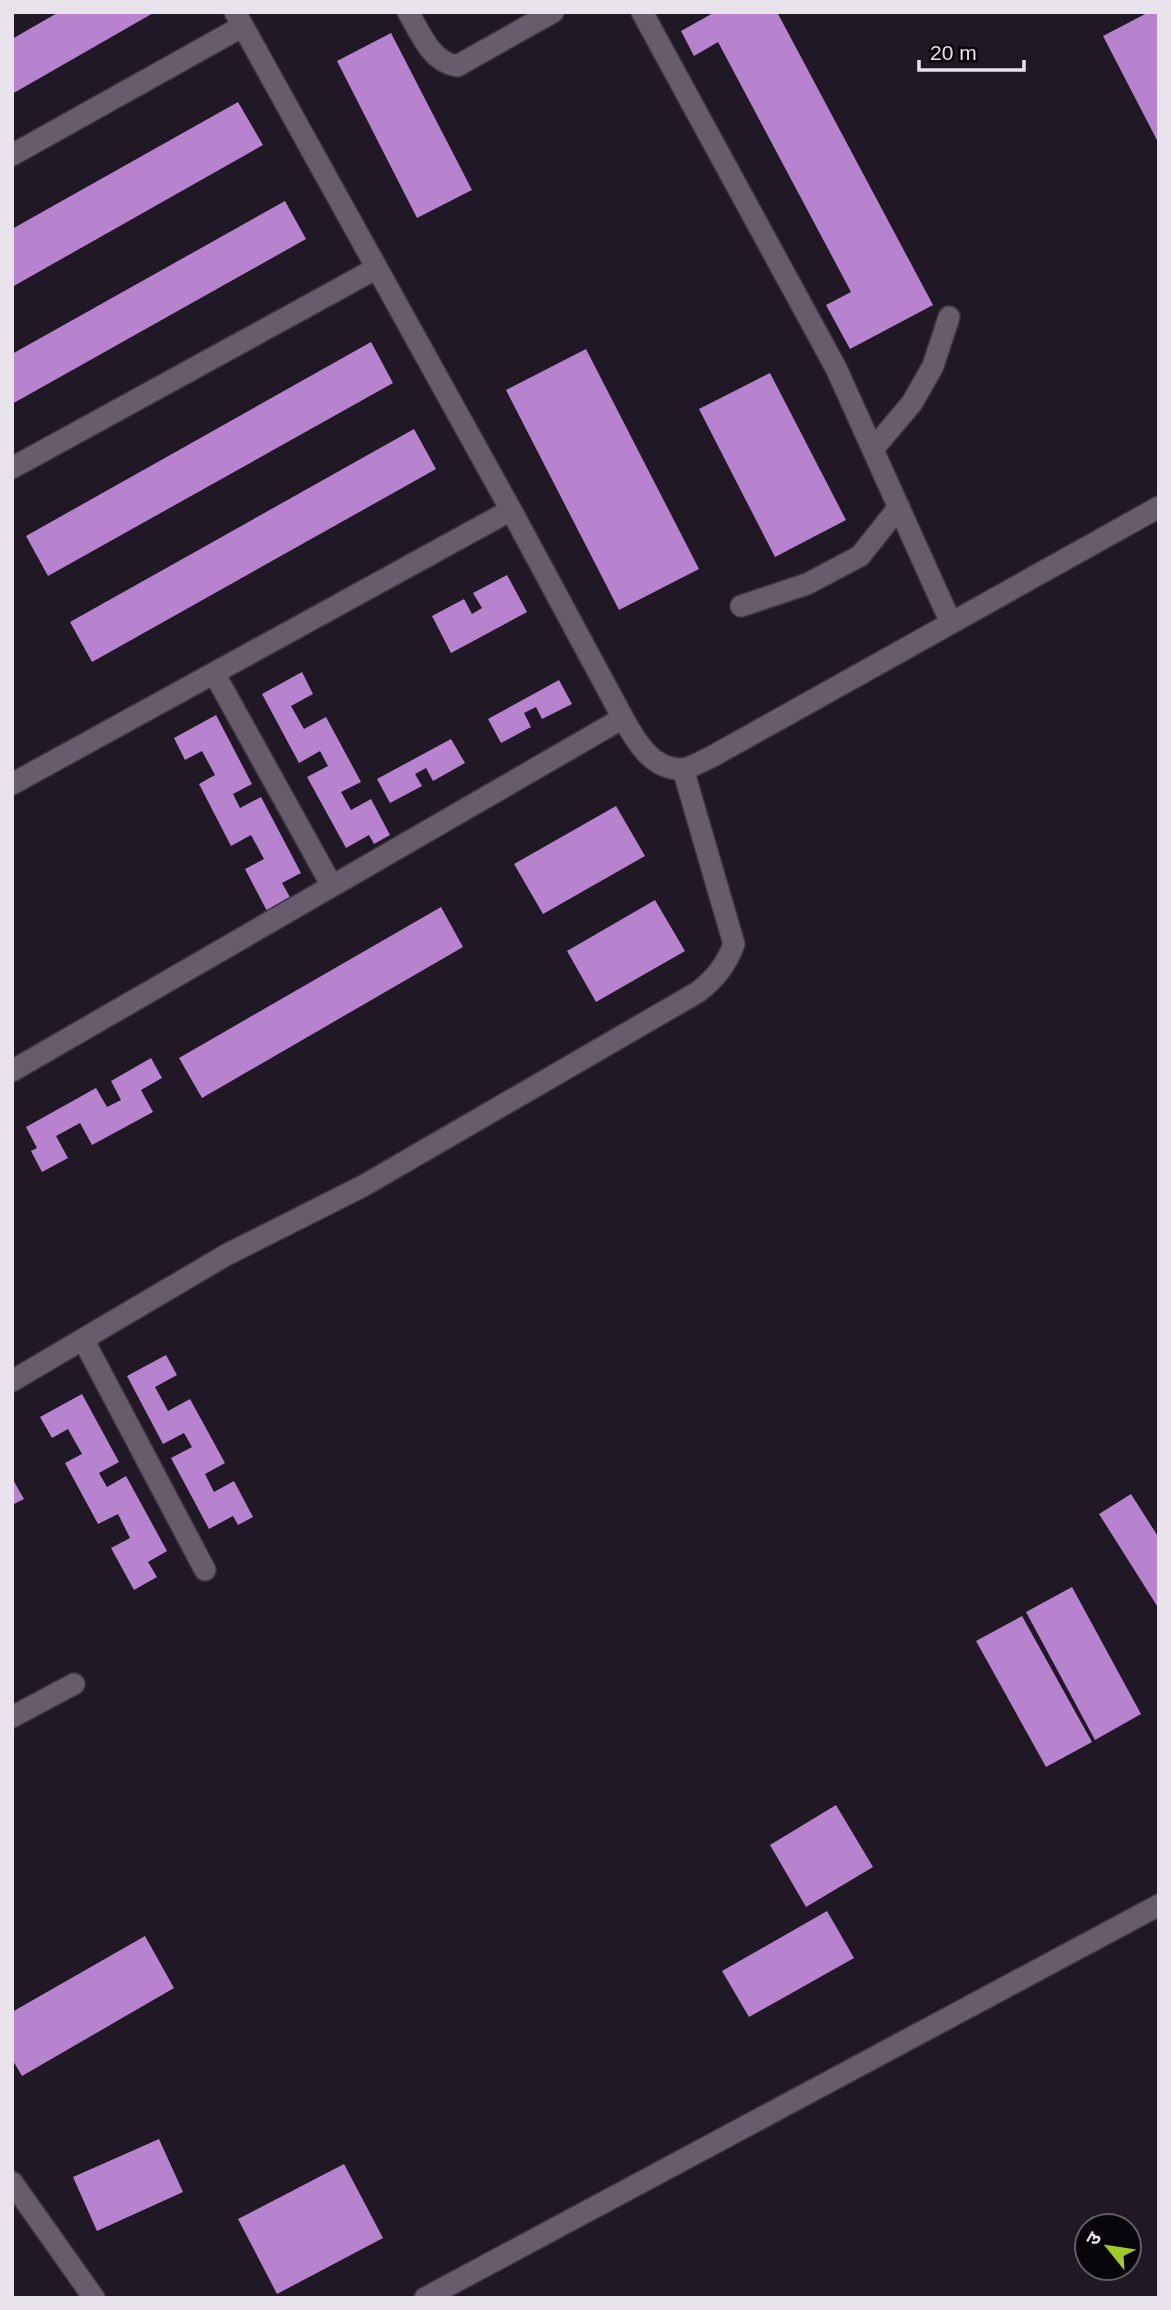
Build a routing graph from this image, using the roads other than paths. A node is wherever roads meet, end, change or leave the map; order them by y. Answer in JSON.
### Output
{"nodes":[{"id":1,"x":408,"y":12,"type":"edge"},
{"id":2,"x":553,"y":12,"type":"edge"},
{"id":3,"x":642,"y":12,"type":"edge"},
{"id":4,"x":239,"y":19,"type":"edge"},
{"id":5,"x":12,"y":155,"type":"edge"},
{"id":6,"x":377,"y":268,"type":"junction"},
{"id":7,"x":949,"y":317,"type":"dead end"},
{"id":8,"x":873,"y":449,"type":"junction"},
{"id":9,"x":12,"y":468,"type":"edge"},
{"id":10,"x":899,"y":507,"type":"junction"},
{"id":11,"x":1159,"y":507,"type":"edge"},
{"id":12,"x":511,"y":510,"type":"junction"},
{"id":13,"x":741,"y":606,"type":"dead end"},
{"id":14,"x":951,"y":623,"type":"junction"},
{"id":15,"x":214,"y":673,"type":"junction"},
{"id":16,"x":622,"y":718,"type":"junction"},
{"id":17,"x":683,"y":769,"type":"junction"},
{"id":18,"x":12,"y":784,"type":"edge"},
{"id":19,"x":332,"y":886,"type":"junction"},
{"id":20,"x":12,"y":1071,"type":"edge"},
{"id":21,"x":84,"y":1341,"type":"junction"},
{"id":22,"x":12,"y":1381,"type":"edge"},
{"id":23,"x":205,"y":1570,"type":"dead end"},
{"id":24,"x":74,"y":1684,"type":"dead end"},
{"id":25,"x":12,"y":1717,"type":"edge"},
{"id":26,"x":1159,"y":1905,"type":"edge"},
{"id":27,"x":12,"y":2182,"type":"edge"},
{"id":28,"x":94,"y":2298,"type":"edge"},
{"id":29,"x":425,"y":2298,"type":"edge"}],
"edges":[{"from":1,"to":2,"type":"lane"},
{"from":3,"to":8,"type":"lane"},
{"from":4,"to":5,"type":"lane"},
{"from":4,"to":6,"type":"lane"},
{"from":6,"to":9,"type":"lane"},
{"from":6,"to":12,"type":"lane"},
{"from":7,"to":8,"type":"lane"},
{"from":8,"to":10,"type":"lane"},
{"from":10,"to":13,"type":"lane"},
{"from":10,"to":14,"type":"lane"},
{"from":11,"to":14,"type":"lane"},
{"from":12,"to":15,"type":"lane"},
{"from":12,"to":16,"type":"lane"},
{"from":14,"to":17,"type":"lane"},
{"from":15,"to":18,"type":"lane"},
{"from":15,"to":19,"type":"lane"},
{"from":16,"to":17,"type":"lane"},
{"from":16,"to":19,"type":"lane"},
{"from":17,"to":21,"type":"lane"},
{"from":19,"to":20,"type":"lane"},
{"from":21,"to":22,"type":"lane"},
{"from":21,"to":23,"type":"lane"},
{"from":24,"to":25,"type":"lane"},
{"from":26,"to":29,"type":"lane"},
{"from":27,"to":28,"type":"lane"}]}
